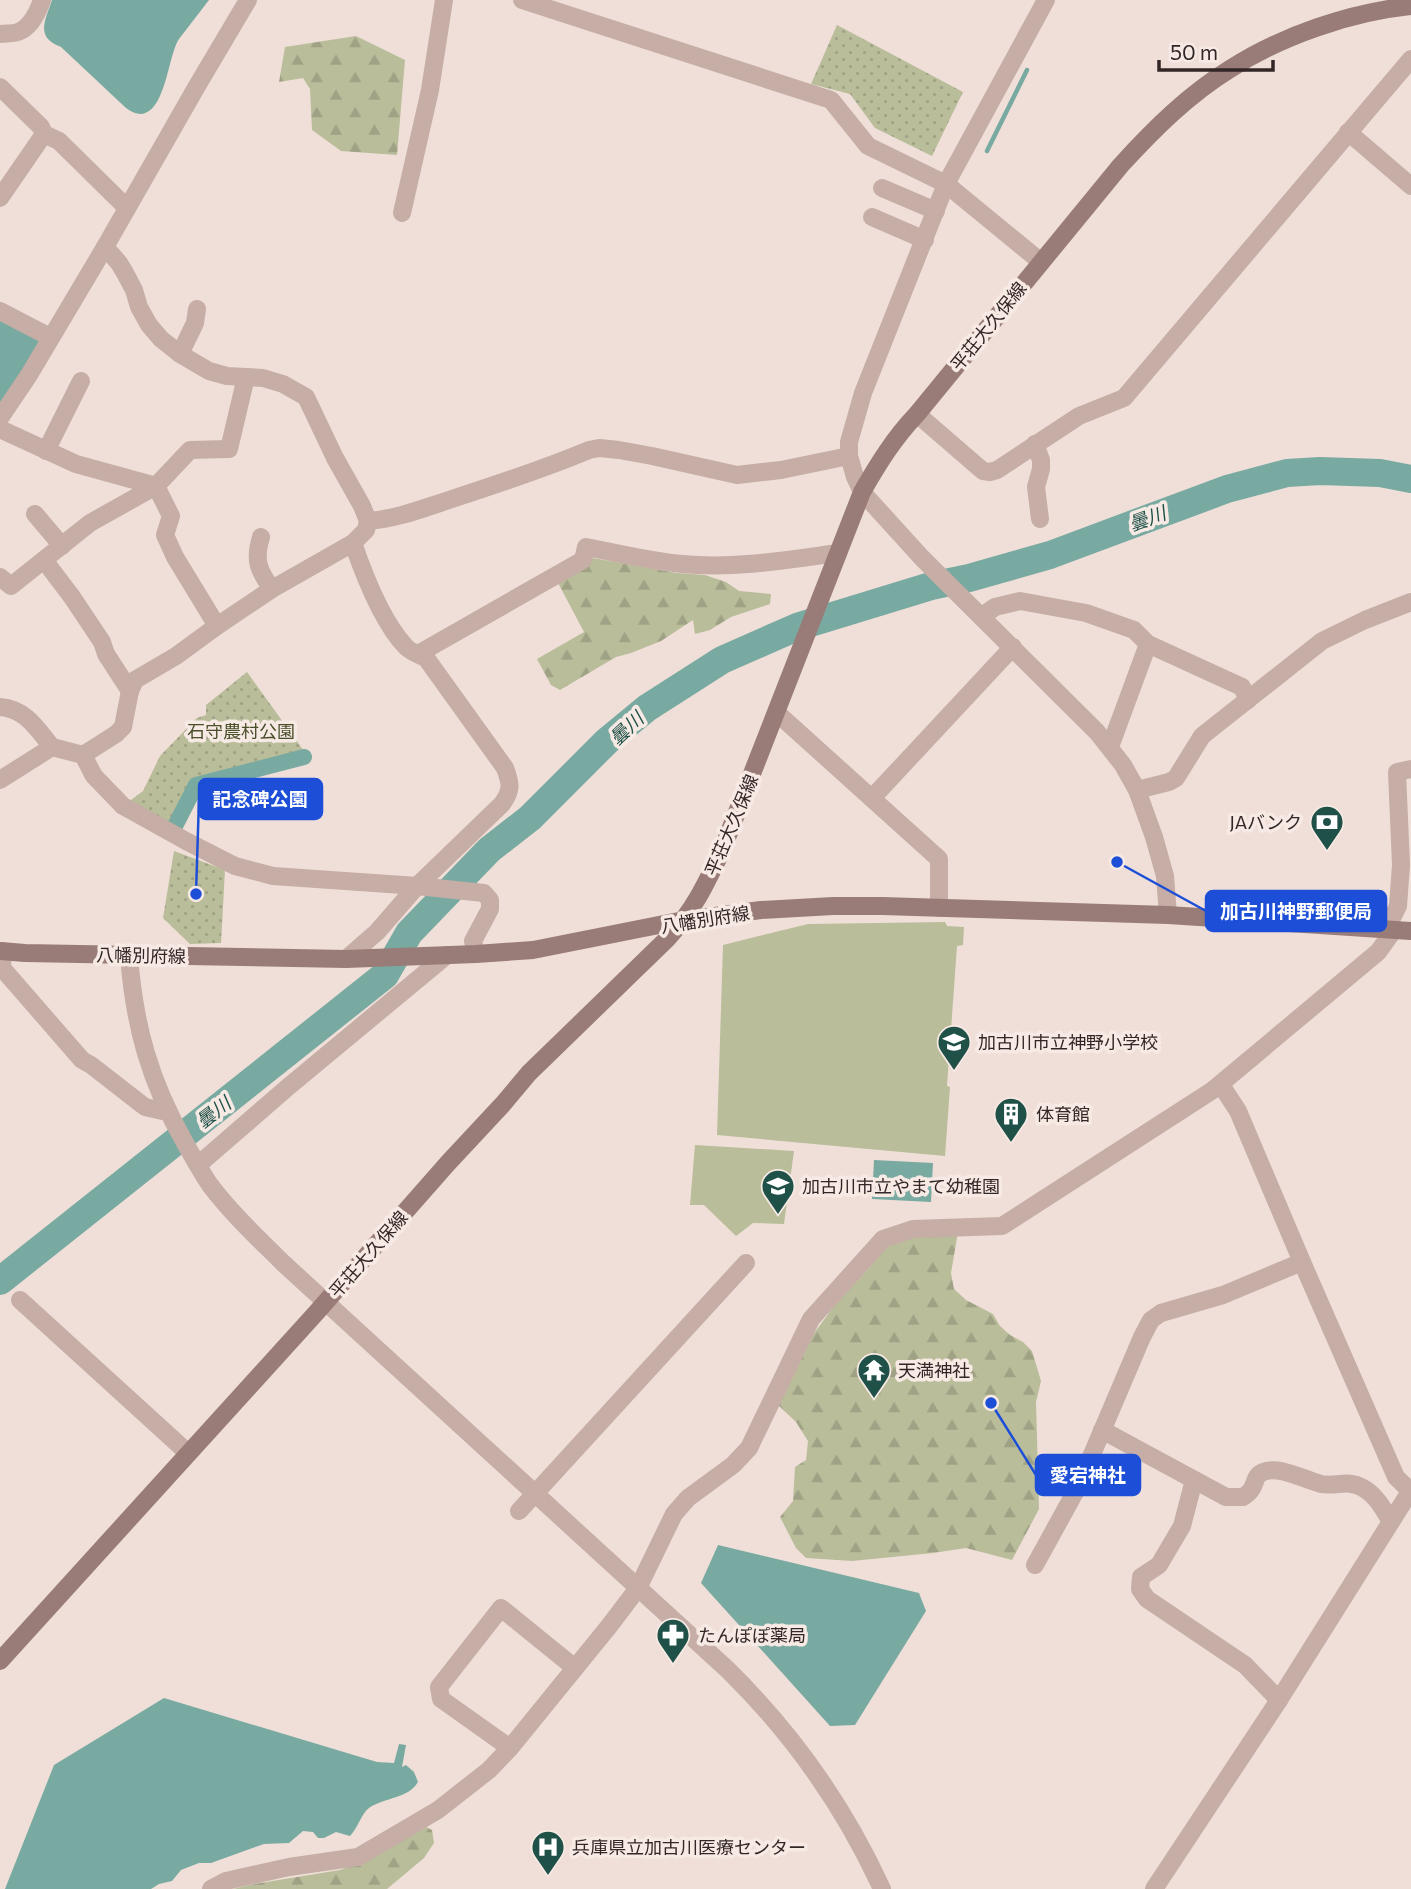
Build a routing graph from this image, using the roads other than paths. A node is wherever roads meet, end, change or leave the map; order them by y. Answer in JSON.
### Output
{"nodes":[{"id":1,"x":42,"y":0,"type":"edge"},
{"id":2,"x":248,"y":0,"type":"edge"},
{"id":3,"x":444,"y":0,"type":"edge"},
{"id":4,"x":522,"y":0,"type":"edge"},
{"id":5,"x":1046,"y":0,"type":"edge"},
{"id":6,"x":1411,"y":5,"type":"edge"},
{"id":7,"x":0,"y":34,"type":"edge"},
{"id":8,"x":1411,"y":59,"type":"edge"},
{"id":9,"x":0,"y":88,"type":"edge"},
{"id":10,"x":1348,"y":132,"type":"junction"},
{"id":11,"x":44,"y":134,"type":"junction"},
{"id":12,"x":946,"y":184,"type":"junction"},
{"id":13,"x":1411,"y":186,"type":"edge"},
{"id":14,"x":882,"y":188,"type":"dead end"},
{"id":15,"x":0,"y":198,"type":"edge"},
{"id":16,"x":127,"y":208,"type":"junction"},
{"id":17,"x":936,"y":211,"type":"junction"},
{"id":18,"x":402,"y":213,"type":"dead end"},
{"id":19,"x":872,"y":217,"type":"dead end"},
{"id":20,"x":925,"y":240,"type":"junction"},
{"id":21,"x":105,"y":247,"type":"junction"},
{"id":22,"x":1041,"y":262,"type":"junction"},
{"id":23,"x":197,"y":309,"type":"dead end"},
{"id":24,"x":0,"y":311,"type":"edge"},
{"id":25,"x":50,"y":337,"type":"junction"},
{"id":26,"x":180,"y":354,"type":"junction"},
{"id":27,"x":246,"y":377,"type":"junction"},
{"id":28,"x":81,"y":381,"type":"dead end"},
{"id":29,"x":917,"y":415,"type":"junction"},
{"id":30,"x":0,"y":418,"type":"edge"},
{"id":31,"x":0,"y":429,"type":"edge"},
{"id":32,"x":1035,"y":444,"type":"junction"},
{"id":33,"x":46,"y":451,"type":"junction"},
{"id":34,"x":849,"y":456,"type":"junction"},
{"id":35,"x":156,"y":486,"type":"junction"},
{"id":36,"x":862,"y":492,"type":"junction"},
{"id":37,"x":35,"y":514,"type":"dead end"},
{"id":38,"x":1040,"y":519,"type":"dead end"},
{"id":39,"x":368,"y":521,"type":"junction"},
{"id":40,"x":261,"y":537,"type":"dead end"},
{"id":41,"x":353,"y":542,"type":"junction"},
{"id":42,"x":62,"y":546,"type":"junction"},
{"id":43,"x":837,"y":557,"type":"junction"},
{"id":44,"x":44,"y":560,"type":"junction"},
{"id":45,"x":0,"y":577,"type":"edge"},
{"id":46,"x":272,"y":589,"type":"junction"},
{"id":47,"x":1411,"y":602,"type":"edge"},
{"id":48,"x":978,"y":612,"type":"junction"},
{"id":49,"x":217,"y":626,"type":"junction"},
{"id":50,"x":1148,"y":644,"type":"junction"},
{"id":51,"x":1013,"y":647,"type":"junction"},
{"id":52,"x":418,"y":654,"type":"junction"},
{"id":53,"x":130,"y":691,"type":"junction"},
{"id":54,"x":1248,"y":700,"type":"junction"},
{"id":55,"x":0,"y":708,"type":"edge"},
{"id":56,"x":777,"y":713,"type":"junction"},
{"id":57,"x":52,"y":747,"type":"junction"},
{"id":58,"x":1110,"y":747,"type":"junction"},
{"id":59,"x":83,"y":755,"type":"junction"},
{"id":60,"x":1411,"y":769,"type":"edge"},
{"id":61,"x":0,"y":780,"type":"edge"},
{"id":62,"x":1137,"y":790,"type":"junction"},
{"id":63,"x":872,"y":798,"type":"junction"},
{"id":64,"x":417,"y":887,"type":"junction"},
{"id":65,"x":939,"y":908,"type":"junction"},
{"id":66,"x":1168,"y":915,"type":"junction"},
{"id":67,"x":684,"y":920,"type":"junction"},
{"id":68,"x":1397,"y":930,"type":"edge"},
{"id":69,"x":1,"y":951,"type":"edge"},
{"id":70,"x":476,"y":954,"type":"junction"},
{"id":71,"x":128,"y":955,"type":"junction"},
{"id":72,"x":447,"y":956,"type":"junction"},
{"id":73,"x":346,"y":959,"type":"junction"},
{"id":74,"x":1221,"y":1084,"type":"junction"},
{"id":75,"x":167,"y":1112,"type":"junction"},
{"id":76,"x":198,"y":1165,"type":"junction"},
{"id":77,"x":1302,"y":1262,"type":"junction"},
{"id":78,"x":746,"y":1263,"type":"dead end"},
{"id":79,"x":20,"y":1300,"type":"dead end"},
{"id":80,"x":326,"y":1302,"type":"junction"},
{"id":81,"x":1102,"y":1430,"type":"junction"},
{"id":82,"x":188,"y":1453,"type":"junction"},
{"id":83,"x":1194,"y":1480,"type":"junction"},
{"id":84,"x":1411,"y":1491,"type":"edge"},
{"id":85,"x":535,"y":1495,"type":"junction"},
{"id":86,"x":519,"y":1511,"type":"dead end"},
{"id":87,"x":1391,"y":1521,"type":"junction"},
{"id":88,"x":1035,"y":1565,"type":"dead end"},
{"id":89,"x":638,"y":1588,"type":"junction"},
{"id":90,"x":0,"y":1661,"type":"edge"},
{"id":91,"x":575,"y":1668,"type":"junction"},
{"id":92,"x":1279,"y":1700,"type":"junction"},
{"id":93,"x":510,"y":1748,"type":"junction"},
{"id":94,"x":211,"y":1889,"type":"edge"},
{"id":95,"x":882,"y":1889,"type":"edge"},
{"id":96,"x":1154,"y":1889,"type":"edge"}],
"edges":[{"from":1,"to":7,"type":"street"},
{"from":2,"to":16,"type":"street"},
{"from":3,"to":18,"type":"street"},
{"from":4,"to":12,"type":"street"},
{"from":5,"to":12,"type":"street"},
{"from":6,"to":22,"type":"main road","name":"平荘大久保線"},
{"from":8,"to":10,"type":"street"},
{"from":9,"to":11,"type":"street"},
{"from":10,"to":13,"type":"street"},
{"from":10,"to":32,"type":"street"},
{"from":11,"to":15,"type":"street"},
{"from":11,"to":16,"type":"street"},
{"from":12,"to":17,"type":"street"},
{"from":12,"to":22,"type":"street"},
{"from":14,"to":17,"type":"street"},
{"from":16,"to":21,"type":"street"},
{"from":17,"to":20,"type":"street"},
{"from":19,"to":20,"type":"street"},
{"from":20,"to":34,"type":"street"},
{"from":21,"to":25,"type":"street"},
{"from":21,"to":26,"type":"street"},
{"from":22,"to":29,"type":"main road","name":"平荘大久保線"},
{"from":23,"to":26,"type":"street"},
{"from":24,"to":25,"type":"street"},
{"from":25,"to":30,"type":"street"},
{"from":26,"to":27,"type":"street"},
{"from":27,"to":35,"type":"street"},
{"from":27,"to":39,"type":"street"},
{"from":28,"to":33,"type":"street"},
{"from":29,"to":32,"type":"street"},
{"from":29,"to":36,"type":"main road","name":"平荘大久保線"},
{"from":31,"to":33,"type":"street"},
{"from":32,"to":38,"type":"street"},
{"from":33,"to":35,"type":"street"},
{"from":34,"to":36,"type":"street"},
{"from":34,"to":39,"type":"street"},
{"from":35,"to":42,"type":"street"},
{"from":35,"to":49,"type":"street"},
{"from":36,"to":43,"type":"main road","name":"平荘大久保線"},
{"from":36,"to":48,"type":"street"},
{"from":37,"to":42,"type":"street"},
{"from":39,"to":41,"type":"street"},
{"from":40,"to":46,"type":"street"},
{"from":41,"to":46,"type":"street"},
{"from":41,"to":52,"type":"street"},
{"from":42,"to":44,"type":"street"},
{"from":43,"to":52,"type":"street"},
{"from":43,"to":56,"type":"main road","name":"平荘大久保線"},
{"from":44,"to":45,"type":"street"},
{"from":44,"to":53,"type":"street"},
{"from":46,"to":49,"type":"street"},
{"from":47,"to":54,"type":"street"},
{"from":48,"to":50,"type":"street"},
{"from":48,"to":51,"type":"street"},
{"from":49,"to":53,"type":"street"},
{"from":50,"to":54,"type":"street"},
{"from":50,"to":58,"type":"street"},
{"from":51,"to":58,"type":"street"},
{"from":51,"to":63,"type":"street"},
{"from":52,"to":64,"type":"street"},
{"from":53,"to":59,"type":"street"},
{"from":54,"to":62,"type":"street"},
{"from":55,"to":57,"type":"street"},
{"from":56,"to":63,"type":"street"},
{"from":56,"to":67,"type":"main road","name":"平荘大久保線"},
{"from":57,"to":59,"type":"street"},
{"from":57,"to":61,"type":"street"},
{"from":58,"to":62,"type":"street"},
{"from":59,"to":64,"type":"street"},
{"from":60,"to":68,"type":"street"},
{"from":62,"to":66,"type":"street"},
{"from":63,"to":65,"type":"street"},
{"from":64,"to":70,"type":"street"},
{"from":64,"to":73,"type":"street"},
{"from":65,"to":66,"type":"main road","name":"八幡別府線"},
{"from":65,"to":67,"type":"main road","name":"八幡別府線"},
{"from":66,"to":68,"type":"main road","name":"八幡別府線"},
{"from":67,"to":70,"type":"main road","name":"八幡別府線"},
{"from":67,"to":80,"type":"main road","name":"平荘大久保線"},
{"from":68,"to":74,"type":"street"},
{"from":69,"to":71,"type":"main road","name":"八幡別府線"},
{"from":69,"to":75,"type":"street"},
{"from":70,"to":72,"type":"main road","name":"八幡別府線"},
{"from":71,"to":73,"type":"main road","name":"八幡別府線"},
{"from":71,"to":75,"type":"street"},
{"from":72,"to":73,"type":"main road","name":"八幡別府線"},
{"from":72,"to":76,"type":"street"},
{"from":74,"to":77,"type":"street"},
{"from":74,"to":89,"type":"street"},
{"from":75,"to":76,"type":"street"},
{"from":76,"to":80,"type":"street"},
{"from":77,"to":81,"type":"street"},
{"from":77,"to":84,"type":"street"},
{"from":78,"to":85,"type":"street"},
{"from":79,"to":82,"type":"street"},
{"from":80,"to":82,"type":"main road","name":"平荘大久保線"},
{"from":80,"to":85,"type":"street"},
{"from":81,"to":83,"type":"street"},
{"from":81,"to":88,"type":"street"},
{"from":82,"to":90,"type":"main road","name":"平荘大久保線"},
{"from":83,"to":87,"type":"street"},
{"from":83,"to":92,"type":"street"},
{"from":84,"to":87,"type":"street"},
{"from":85,"to":86,"type":"street"},
{"from":85,"to":89,"type":"street"},
{"from":87,"to":92,"type":"street"},
{"from":89,"to":91,"type":"street"},
{"from":89,"to":95,"type":"street"},
{"from":91,"to":93,"type":"street"},
{"from":91,"to":93,"type":"street"},
{"from":92,"to":96,"type":"street"},
{"from":93,"to":94,"type":"street"}]}
